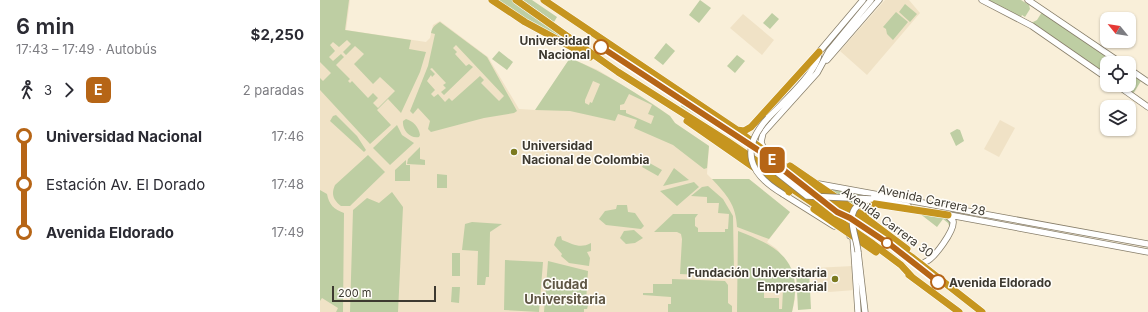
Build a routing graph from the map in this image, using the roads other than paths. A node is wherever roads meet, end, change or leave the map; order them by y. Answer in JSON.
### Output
{"nodes":[{"id":1,"x":492,"y":0,"type":"edge"},
{"id":2,"x":516,"y":0,"type":"edge"},
{"id":3,"x":540,"y":0,"type":"edge"},
{"id":4,"x":544,"y":0,"type":"edge"},
{"id":5,"x":863,"y":0,"type":"edge"},
{"id":6,"x":872,"y":0,"type":"edge"},
{"id":7,"x":879,"y":0,"type":"edge"},
{"id":8,"x":982,"y":0,"type":"edge"},
{"id":9,"x":1028,"y":0,"type":"edge"},
{"id":10,"x":551,"y":6,"type":"junction"},
{"id":11,"x":873,"y":7,"type":"junction"},
{"id":12,"x":819,"y":52,"type":"junction"},
{"id":13,"x":1111,"y":56,"type":"edge"},
{"id":14,"x":820,"y":68,"type":"junction"},
{"id":15,"x":616,"y":71,"type":"junction"},
{"id":16,"x":1100,"y":73,"type":"edge"},
{"id":17,"x":1136,"y":74,"type":"edge"},
{"id":18,"x":1148,"y":82,"type":"edge"},
{"id":19,"x":648,"y":92,"type":"junction"},
{"id":20,"x":1127,"y":92,"type":"edge"},
{"id":21,"x":1148,"y":107,"type":"edge"},
{"id":22,"x":737,"y":130,"type":"junction"},
{"id":23,"x":726,"y":141,"type":"junction"},
{"id":24,"x":764,"y":150,"type":"junction"},
{"id":25,"x":772,"y":155,"type":"junction"},
{"id":26,"x":811,"y":181,"type":"junction"},
{"id":27,"x":871,"y":199,"type":"junction"},
{"id":28,"x":948,"y":215,"type":"junction"},
{"id":29,"x":866,"y":219,"type":"junction"},
{"id":30,"x":891,"y":237,"type":"junction"},
{"id":31,"x":853,"y":238,"type":"junction"},
{"id":32,"x":1148,"y":244,"type":"edge"},
{"id":33,"x":1148,"y":252,"type":"edge"},
{"id":34,"x":913,"y":258,"type":"junction"},
{"id":35,"x":925,"y":262,"type":"junction"},
{"id":36,"x":912,"y":277,"type":"junction"},
{"id":37,"x":858,"y":312,"type":"edge"},
{"id":38,"x":865,"y":312,"type":"edge"},
{"id":39,"x":959,"y":312,"type":"edge"},
{"id":40,"x":982,"y":312,"type":"edge"},
{"id":41,"x":988,"y":312,"type":"edge"}],
"edges":[{"from":1,"to":15,"type":"highway"},
{"from":2,"to":15,"type":"highway"},
{"from":3,"to":10,"type":"highway","name":"Avenida Carrera 30"},
{"from":4,"to":10,"type":"highway","name":"Avenida Carrera 30"},
{"from":5,"to":12,"type":"main road"},
{"from":6,"to":11,"type":"main road"},
{"from":6,"to":14,"type":"main road"},
{"from":7,"to":11,"type":"main road"},
{"from":8,"to":16,"type":"main road"},
{"from":9,"to":13,"type":"main road"},
{"from":10,"to":22,"type":"highway","name":"Avenida Carrera 30"},
{"from":11,"to":14,"type":"main road"},
{"from":12,"to":22,"type":"highway"},
{"from":12,"to":31,"type":"main road","bridge":true},
{"from":14,"to":24,"type":"main road"},
{"from":15,"to":19,"type":"highway"},
{"from":17,"to":18,"type":"main road"},
{"from":19,"to":23,"type":"highway"},
{"from":19,"to":31,"type":"highway"},
{"from":20,"to":21,"type":"main road"},
{"from":22,"to":24,"type":"highway","name":"Avenida Carrera 30"},
{"from":23,"to":27,"type":"main road","name":"Avenida Carrera 28","bridge":true},
{"from":23,"to":36,"type":"highway"},
{"from":24,"to":25,"type":"highway","name":"Avenida Carrera 30"},
{"from":25,"to":26,"type":"highway","name":"Avenida Carrera 30"},
{"from":25,"to":34,"type":"highway","name":"Avenida Carrera 30"},
{"from":26,"to":29,"type":"highway","name":"Avenida Carrera 30"},
{"from":26,"to":32,"type":"main road","name":"Avenida Carrera 28"},
{"from":27,"to":28,"type":"main road","name":"Avenida Carrera 28"},
{"from":27,"to":38,"type":"main road","bridge":true},
{"from":28,"to":29,"type":"highway"},
{"from":28,"to":33,"type":"main road","name":"Avenida Carrera 28"},
{"from":28,"to":35,"type":"main road"},
{"from":29,"to":30,"type":"highway","name":"Avenida Carrera 30"},
{"from":30,"to":34,"type":"highway"},
{"from":30,"to":35,"type":"highway","name":"Avenida Carrera 30"},
{"from":31,"to":36,"type":"highway"},
{"from":31,"to":37,"type":"main road"},
{"from":34,"to":40,"type":"highway","name":"Avenida Carrera 30"},
{"from":35,"to":41,"type":"highway","name":"Avenida Carrera 30"},
{"from":36,"to":39,"type":"highway"}]}
